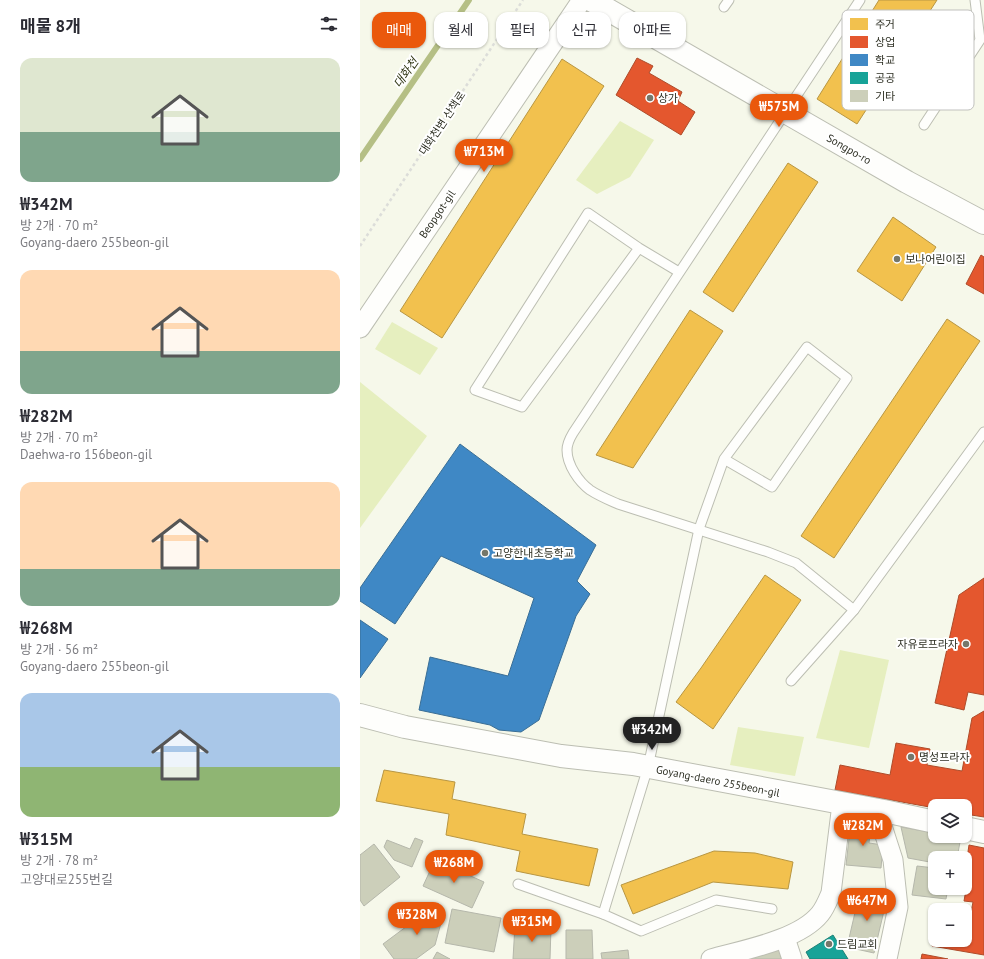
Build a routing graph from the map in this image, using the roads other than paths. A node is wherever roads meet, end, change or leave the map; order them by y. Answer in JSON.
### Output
{"nodes":[{"id":1,"x":582,"y":0,"type":"edge"},
{"id":2,"x":591,"y":0,"type":"edge"},
{"id":3,"x":860,"y":0,"type":"edge"},
{"id":4,"x":975,"y":0,"type":"edge"},
{"id":5,"x":853,"y":10,"type":"edge"},
{"id":6,"x":842,"y":27,"type":"edge"},
{"id":7,"x":974,"y":49,"type":"edge"},
{"id":8,"x":934,"y":110,"type":"edge"},
{"id":9,"x":785,"y":112,"type":"junction"},
{"id":10,"x":924,"y":125,"type":"dead end"},
{"id":11,"x":984,"y":223,"type":"edge"},
{"id":12,"x":640,"y":248,"type":"junction"},
{"id":13,"x":680,"y":272,"type":"junction"},
{"id":14,"x":360,"y":328,"type":"edge"},
{"id":15,"x":984,"y":432,"type":"edge"},
{"id":16,"x":724,"y":459,"type":"junction"},
{"id":17,"x":699,"y":529,"type":"junction"},
{"id":18,"x":854,"y":610,"type":"junction"},
{"id":19,"x":791,"y":681,"type":"dead end"},
{"id":20,"x":360,"y":715,"type":"edge"},
{"id":21,"x":648,"y":767,"type":"junction"},
{"id":22,"x":842,"y":804,"type":"junction"},
{"id":23,"x":884,"y":811,"type":"junction"},
{"id":24,"x":928,"y":820,"type":"edge"},
{"id":25,"x":972,"y":829,"type":"edge"},
{"id":26,"x":984,"y":832,"type":"edge"},
{"id":27,"x":518,"y":884,"type":"dead end"},
{"id":28,"x":772,"y":909,"type":"dead end"},
{"id":29,"x":603,"y":914,"type":"junction"},
{"id":30,"x":785,"y":938,"type":"junction"},
{"id":31,"x":712,"y":959,"type":"edge"},
{"id":32,"x":792,"y":959,"type":"edge"},
{"id":33,"x":887,"y":959,"type":"edge"}],
"edges":[{"from":1,"to":14,"type":"street","name":"Beopgot-gil"},
{"from":2,"to":9,"type":"street","name":"Songpo-ro"},
{"from":3,"to":5,"type":"lane"},
{"from":4,"to":7,"type":"lane"},
{"from":6,"to":9,"type":"lane"},
{"from":8,"to":10,"type":"lane"},
{"from":9,"to":11,"type":"street","name":"Songpo-ro"},
{"from":9,"to":13,"type":"lane"},
{"from":12,"to":12,"type":"lane"},
{"from":12,"to":13,"type":"lane"},
{"from":13,"to":17,"type":"lane"},
{"from":15,"to":18,"type":"lane"},
{"from":16,"to":16,"type":"lane"},
{"from":16,"to":17,"type":"lane"},
{"from":17,"to":18,"type":"lane"},
{"from":17,"to":21,"type":"lane"},
{"from":18,"to":19,"type":"lane"},
{"from":20,"to":21,"type":"street","name":"Goyang-daero 255beon-gil"},
{"from":21,"to":22,"type":"street","name":"Goyang-daero 255beon-gil"},
{"from":21,"to":29,"type":"lane"},
{"from":22,"to":23,"type":"street","name":"Goyang-daero 255beon-gil"},
{"from":22,"to":30,"type":"street"},
{"from":23,"to":24,"type":"street","name":"Goyang-daero 255beon-gil"},
{"from":23,"to":33,"type":"street"},
{"from":25,"to":26,"type":"street"},
{"from":27,"to":29,"type":"lane"},
{"from":28,"to":29,"type":"lane"},
{"from":30,"to":31,"type":"street"},
{"from":30,"to":32,"type":"street"}]}
